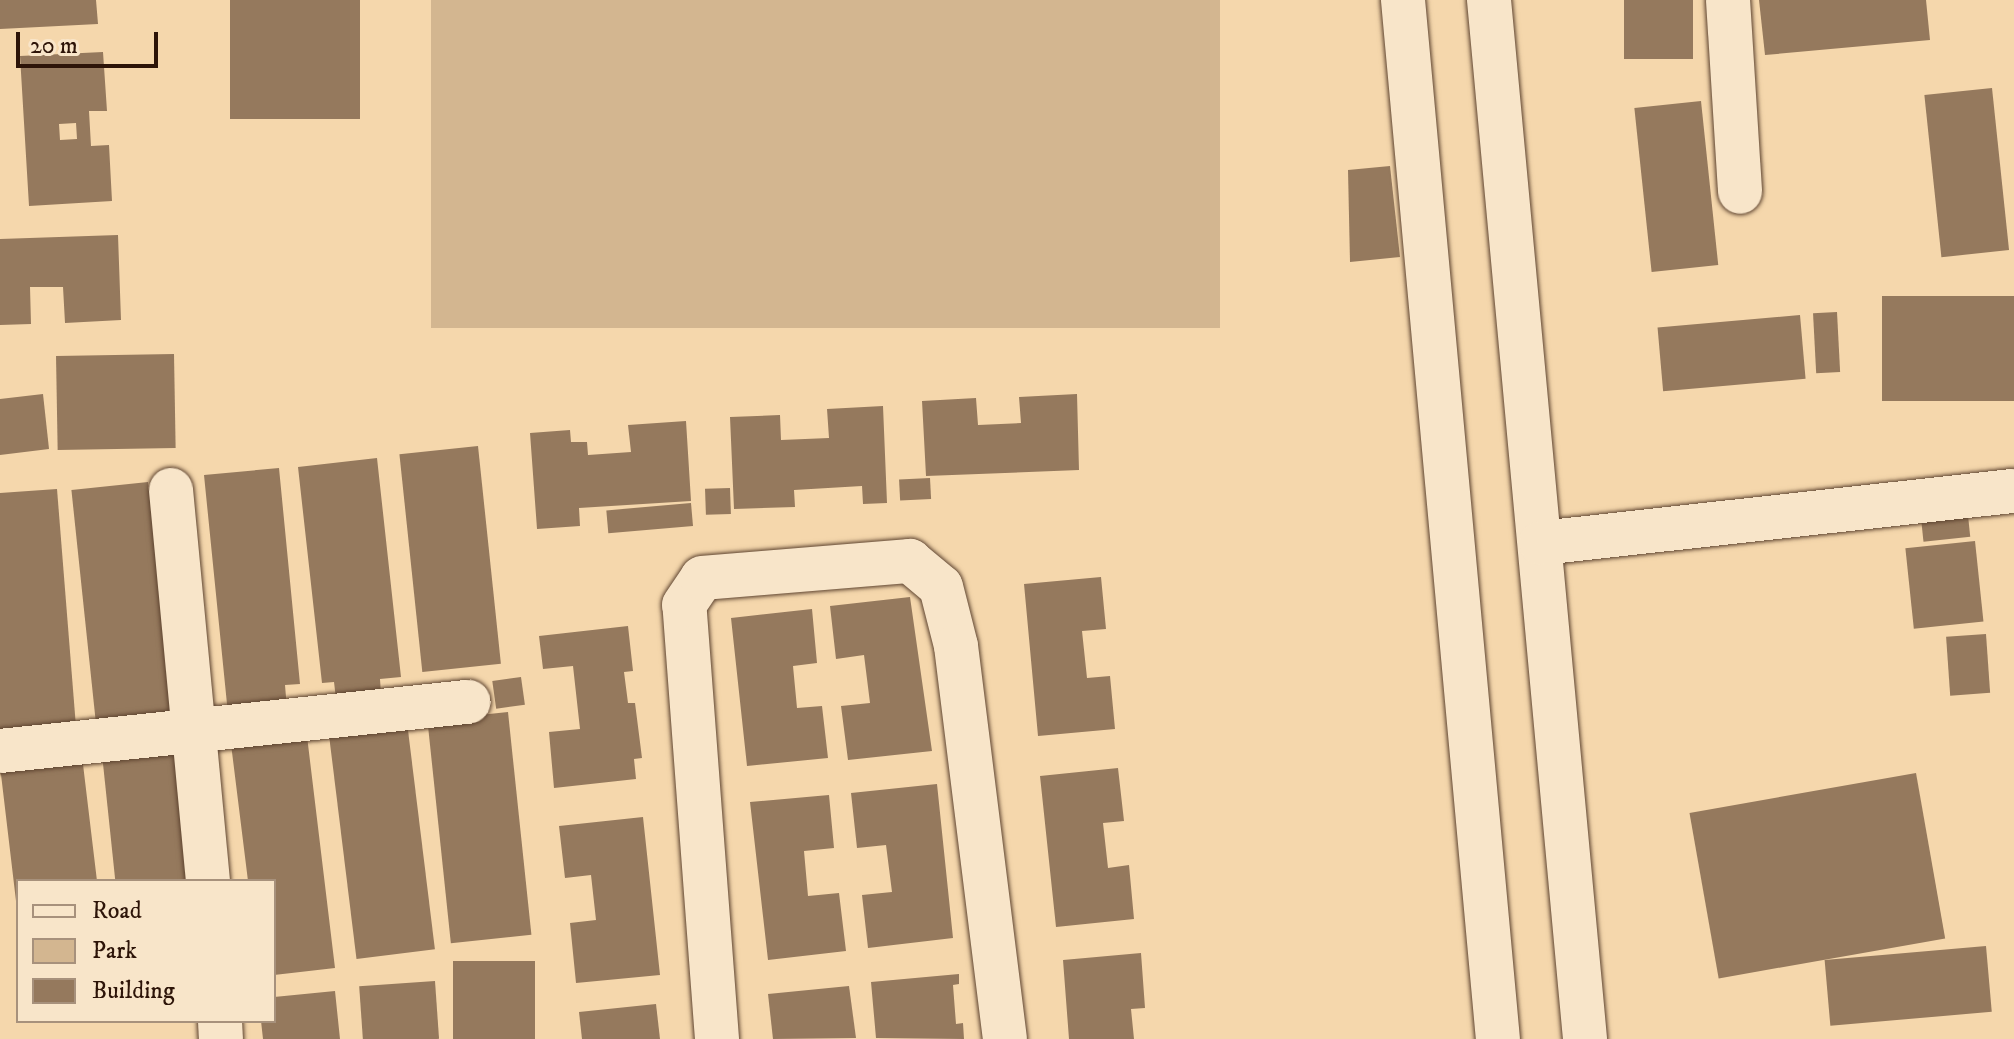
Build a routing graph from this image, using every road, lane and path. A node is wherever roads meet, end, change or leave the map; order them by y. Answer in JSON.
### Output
{"nodes":[{"id":1,"x":1403,"y":0,"type":"edge"},
{"id":2,"x":1489,"y":0,"type":"edge"},
{"id":3,"x":1728,"y":0,"type":"edge"},
{"id":4,"x":1740,"y":192,"type":"dead end"},
{"id":5,"x":171,"y":490,"type":"dead end"},
{"id":6,"x":2014,"y":491,"type":"edge"},
{"id":7,"x":1541,"y":543,"type":"junction"},
{"id":8,"x":468,"y":702,"type":"dead end"},
{"id":9,"x":194,"y":731,"type":"junction"},
{"id":10,"x":0,"y":751,"type":"edge"},
{"id":11,"x":208,"y":879,"type":"edge"},
{"id":12,"x":717,"y":1039,"type":"edge"},
{"id":13,"x":1005,"y":1039,"type":"edge"},
{"id":14,"x":1498,"y":1039,"type":"edge"},
{"id":15,"x":1585,"y":1039,"type":"edge"}],
"edges":[{"from":1,"to":14,"type":"street"},
{"from":2,"to":7,"type":"street"},
{"from":3,"to":4,"type":"street"},
{"from":5,"to":9,"type":"street"},
{"from":6,"to":7,"type":"street"},
{"from":7,"to":15,"type":"street"},
{"from":8,"to":9,"type":"street"},
{"from":9,"to":10,"type":"street"},
{"from":9,"to":11,"type":"street"},
{"from":12,"to":13,"type":"street"}]}
